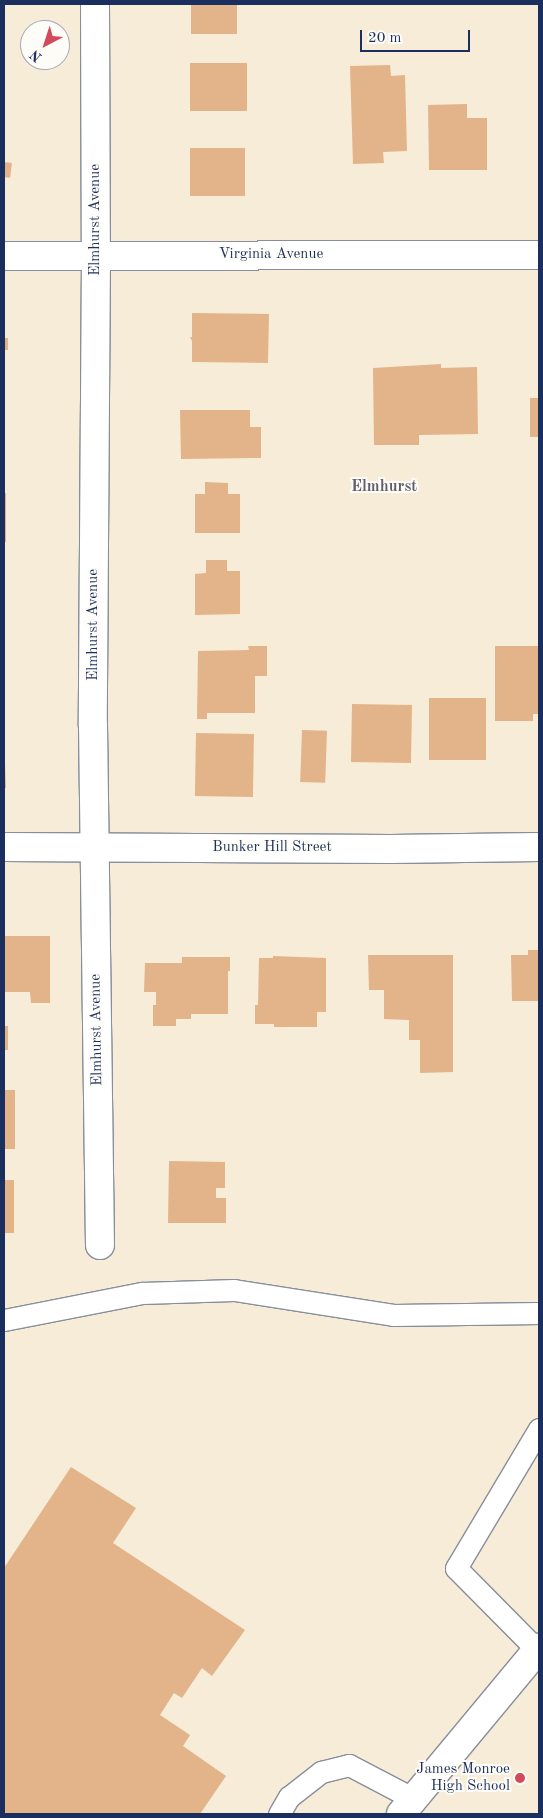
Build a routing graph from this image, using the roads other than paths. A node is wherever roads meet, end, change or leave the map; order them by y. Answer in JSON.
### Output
{"nodes":[{"id":1,"x":95,"y":4,"type":"edge"},
{"id":2,"x":539,"y":255,"type":"edge"},
{"id":3,"x":4,"y":256,"type":"edge"},
{"id":4,"x":96,"y":256,"type":"junction"},
{"id":5,"x":4,"y":847,"type":"edge"},
{"id":6,"x":95,"y":847,"type":"junction"},
{"id":7,"x":539,"y":847,"type":"edge"},
{"id":8,"x":100,"y":1245,"type":"dead end"},
{"id":9,"x":539,"y":1313,"type":"edge"},
{"id":10,"x":4,"y":1320,"type":"edge"},
{"id":11,"x":539,"y":1429,"type":"edge"},
{"id":12,"x":539,"y":1650,"type":"edge"},
{"id":13,"x":407,"y":1806,"type":"edge"},
{"id":14,"x":279,"y":1814,"type":"edge"}],
"edges":[{"from":1,"to":4,"type":"street","name":"Elmhurst Avenue"},
{"from":2,"to":4,"type":"street","name":"Virginia Avenue"},
{"from":3,"to":4,"type":"street","name":"Virginia Avenue"},
{"from":4,"to":6,"type":"street","name":"Elmhurst Avenue"},
{"from":5,"to":6,"type":"street","name":"Bunker Hill Street"},
{"from":6,"to":7,"type":"street","name":"Bunker Hill Street"},
{"from":6,"to":8,"type":"street","name":"Elmhurst Avenue"},
{"from":9,"to":10,"type":"lane"},
{"from":11,"to":12,"type":"lane"},
{"from":12,"to":13,"type":"street"},
{"from":13,"to":14,"type":"lane"}]}
